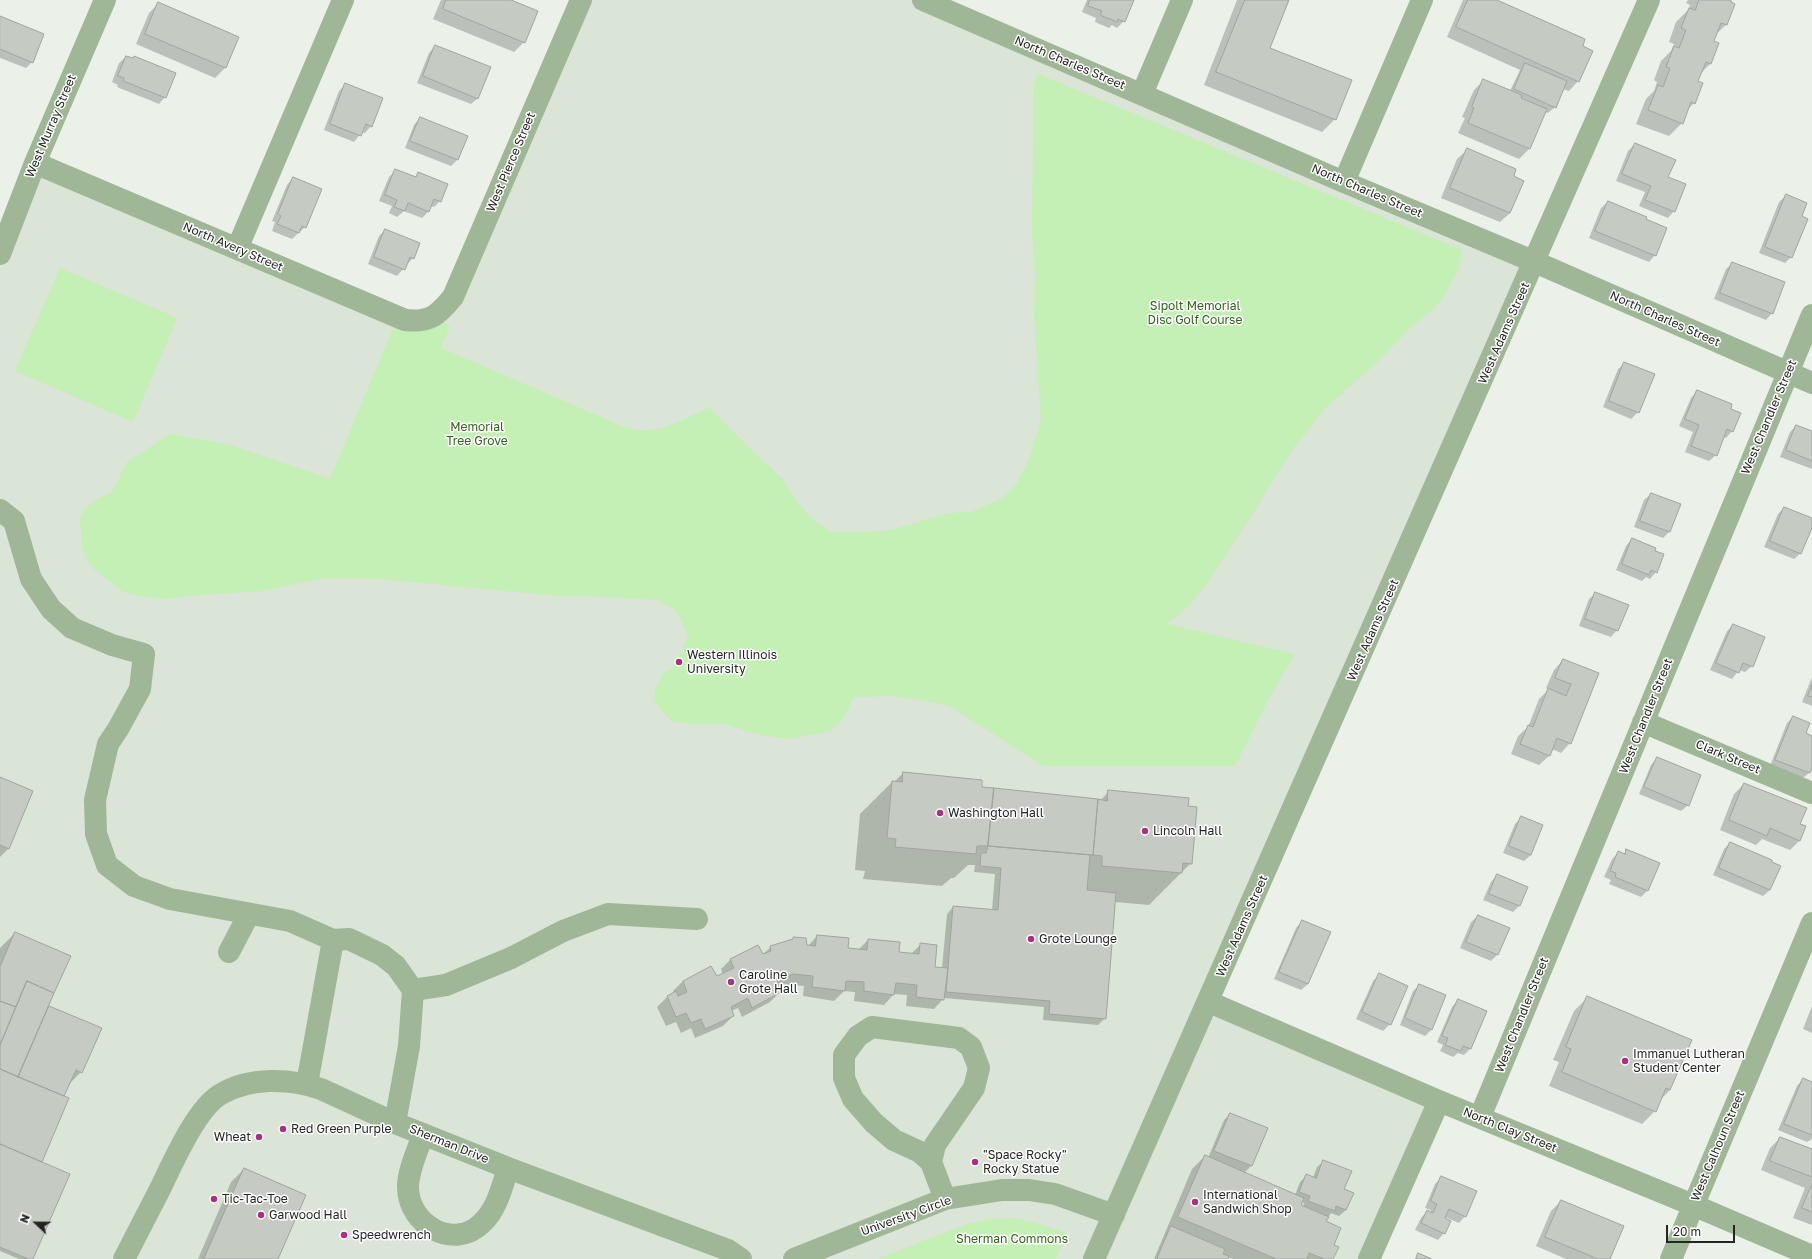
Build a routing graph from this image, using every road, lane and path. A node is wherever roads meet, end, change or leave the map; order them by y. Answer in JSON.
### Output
{"nodes":[{"id":1,"x":105,"y":0,"type":"edge"},
{"id":2,"x":343,"y":0,"type":"edge"},
{"id":3,"x":581,"y":0,"type":"edge"},
{"id":4,"x":923,"y":0,"type":"edge"},
{"id":5,"x":1182,"y":0,"type":"edge"},
{"id":6,"x":1422,"y":0,"type":"edge"},
{"id":7,"x":1649,"y":0,"type":"edge"},
{"id":8,"x":945,"y":4,"type":"edge"},
{"id":9,"x":1142,"y":94,"type":"junction"},
{"id":10,"x":35,"y":163,"type":"junction"},
{"id":11,"x":1344,"y":182,"type":"junction"},
{"id":12,"x":238,"y":249,"type":"junction"},
{"id":13,"x":0,"y":254,"type":"edge"},
{"id":14,"x":1535,"y":262,"type":"junction"},
{"id":15,"x":1812,"y":315,"type":"edge"},
{"id":16,"x":432,"y":318,"type":"joint"},
{"id":17,"x":1788,"y":373,"type":"junction"},
{"id":18,"x":1812,"y":382,"type":"edge"},
{"id":19,"x":0,"y":510,"type":"edge"},
{"id":20,"x":1643,"y":722,"type":"junction"},
{"id":21,"x":1812,"y":792,"type":"edge"},
{"id":22,"x":249,"y":914,"type":"junction"},
{"id":23,"x":697,"y":919,"type":"dead end"},
{"id":24,"x":1812,"y":923,"type":"edge"},
{"id":25,"x":333,"y":940,"type":"junction"},
{"id":26,"x":229,"y":952,"type":"dead end"},
{"id":27,"x":413,"y":990,"type":"junction"},
{"id":28,"x":1209,"y":1002,"type":"junction"},
{"id":29,"x":307,"y":1084,"type":"junction"},
{"id":30,"x":1439,"y":1101,"type":"junction"},
{"id":31,"x":1480,"y":1117,"type":"junction"},
{"id":32,"x":395,"y":1123,"type":"junction"},
{"id":33,"x":423,"y":1134,"type":"junction"},
{"id":34,"x":931,"y":1162,"type":"junction"},
{"id":35,"x":508,"y":1168,"type":"junction"},
{"id":36,"x":945,"y":1199,"type":"junction"},
{"id":37,"x":1693,"y":1205,"type":"junction"},
{"id":38,"x":1114,"y":1214,"type":"junction"},
{"id":39,"x":1812,"y":1256,"type":"edge"},
{"id":40,"x":124,"y":1259,"type":"edge"},
{"id":41,"x":741,"y":1259,"type":"edge"},
{"id":42,"x":794,"y":1259,"type":"edge"},
{"id":43,"x":1094,"y":1259,"type":"edge"},
{"id":44,"x":1369,"y":1259,"type":"edge"},
{"id":45,"x":1671,"y":1259,"type":"edge"}],
"edges":[{"from":1,"to":10,"type":"street","name":"West Murray Street"},
{"from":2,"to":12,"type":"street"},
{"from":3,"to":16,"type":"street","name":"West Pierce Street"},
{"from":4,"to":8,"type":"street","name":"North Charles Street"},
{"from":5,"to":9,"type":"street"},
{"from":6,"to":11,"type":"street"},
{"from":7,"to":14,"type":"street","name":"West Adams Street"},
{"from":8,"to":9,"type":"street","name":"North Charles Street"},
{"from":9,"to":11,"type":"street","name":"North Charles Street"},
{"from":10,"to":12,"type":"street","name":"North Avery Street"},
{"from":10,"to":13,"type":"street","name":"West Murray Street"},
{"from":11,"to":14,"type":"street","name":"North Charles Street"},
{"from":12,"to":16,"type":"street","name":"North Avery Street"},
{"from":14,"to":17,"type":"street","name":"North Charles Street"},
{"from":14,"to":28,"type":"street","name":"West Adams Street"},
{"from":15,"to":17,"type":"street","name":"West Chandler Street"},
{"from":17,"to":18,"type":"street","name":"North Charles Street"},
{"from":17,"to":20,"type":"street","name":"West Chandler Street"},
{"from":19,"to":22,"type":"street"},
{"from":20,"to":21,"type":"street","name":"Clark Street"},
{"from":20,"to":31,"type":"street","name":"West Chandler Street"},
{"from":22,"to":25,"type":"street"},
{"from":22,"to":26,"type":"street"},
{"from":23,"to":27,"type":"street"},
{"from":24,"to":37,"type":"street","name":"West Calhoun Street"},
{"from":25,"to":27,"type":"street"},
{"from":25,"to":29,"type":"street"},
{"from":27,"to":32,"type":"street"},
{"from":28,"to":30,"type":"street","name":"North Clay Street"},
{"from":28,"to":38,"type":"street","name":"West Adams Street"},
{"from":29,"to":32,"type":"street","name":"Sherman Drive"},
{"from":29,"to":40,"type":"street","name":"Sherman Drive"},
{"from":30,"to":31,"type":"street","name":"North Clay Street"},
{"from":30,"to":44,"type":"street"},
{"from":31,"to":37,"type":"street","name":"North Clay Street"},
{"from":32,"to":33,"type":"street","name":"Sherman Drive"},
{"from":33,"to":35,"type":"street","name":"Sherman Drive"},
{"from":33,"to":35,"type":"street"},
{"from":34,"to":34,"type":"street"},
{"from":34,"to":36,"type":"street"},
{"from":35,"to":41,"type":"street","name":"Sherman Drive"},
{"from":36,"to":38,"type":"street","name":"University Circle"},
{"from":36,"to":42,"type":"street","name":"University Circle"},
{"from":37,"to":39,"type":"street","name":"North Clay Street"},
{"from":37,"to":45,"type":"street","name":"West Calhoun Street"},
{"from":38,"to":43,"type":"street","name":"West Adams Street"}]}
